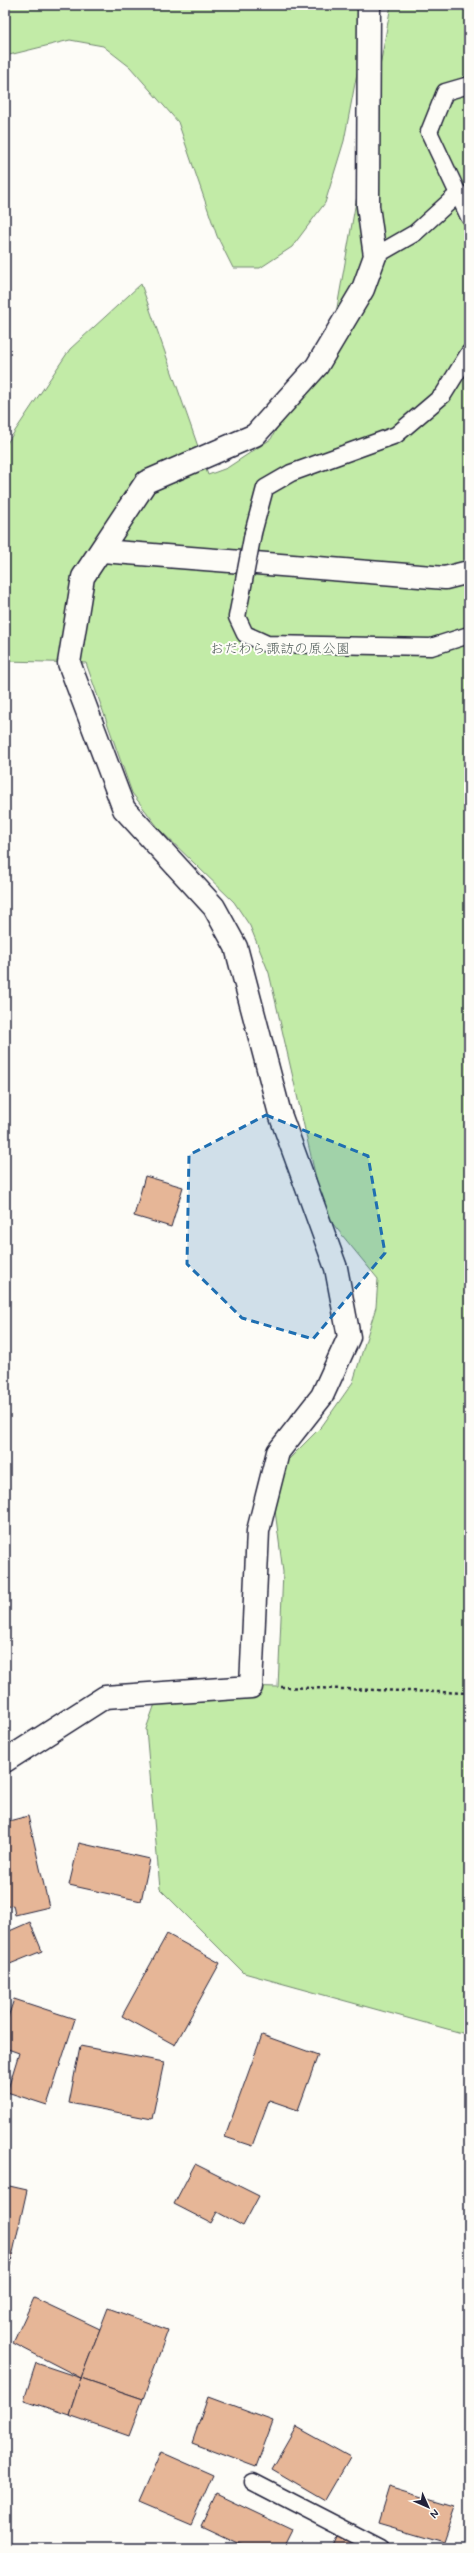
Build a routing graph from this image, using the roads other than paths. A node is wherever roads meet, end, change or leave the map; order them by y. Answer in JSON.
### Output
{"nodes":[{"id":1,"x":369,"y":5,"type":"edge"},
{"id":2,"x":469,"y":85,"type":"edge"},
{"id":3,"x":459,"y":193,"type":"junction"},
{"id":4,"x":469,"y":217,"type":"edge"},
{"id":5,"x":374,"y":256,"type":"junction"},
{"id":6,"x":469,"y":353,"type":"edge"},
{"id":7,"x":102,"y":551,"type":"junction"},
{"id":8,"x":469,"y":572,"type":"edge"},
{"id":9,"x":469,"y":635,"type":"edge"},
{"id":10,"x":5,"y":1761,"type":"edge"},
{"id":11,"x":253,"y":2482,"type":"dead end"},
{"id":12,"x":380,"y":2548,"type":"edge"}],
"edges":[{"from":1,"to":5,"type":"street"},
{"from":2,"to":3,"type":"lane"},
{"from":3,"to":4,"type":"lane"},
{"from":3,"to":5,"type":"lane"},
{"from":5,"to":7,"type":"street"},
{"from":6,"to":9,"type":"lane","bridge":true},
{"from":7,"to":8,"type":"street"},
{"from":7,"to":10,"type":"street"},
{"from":11,"to":12,"type":"lane"}]}
